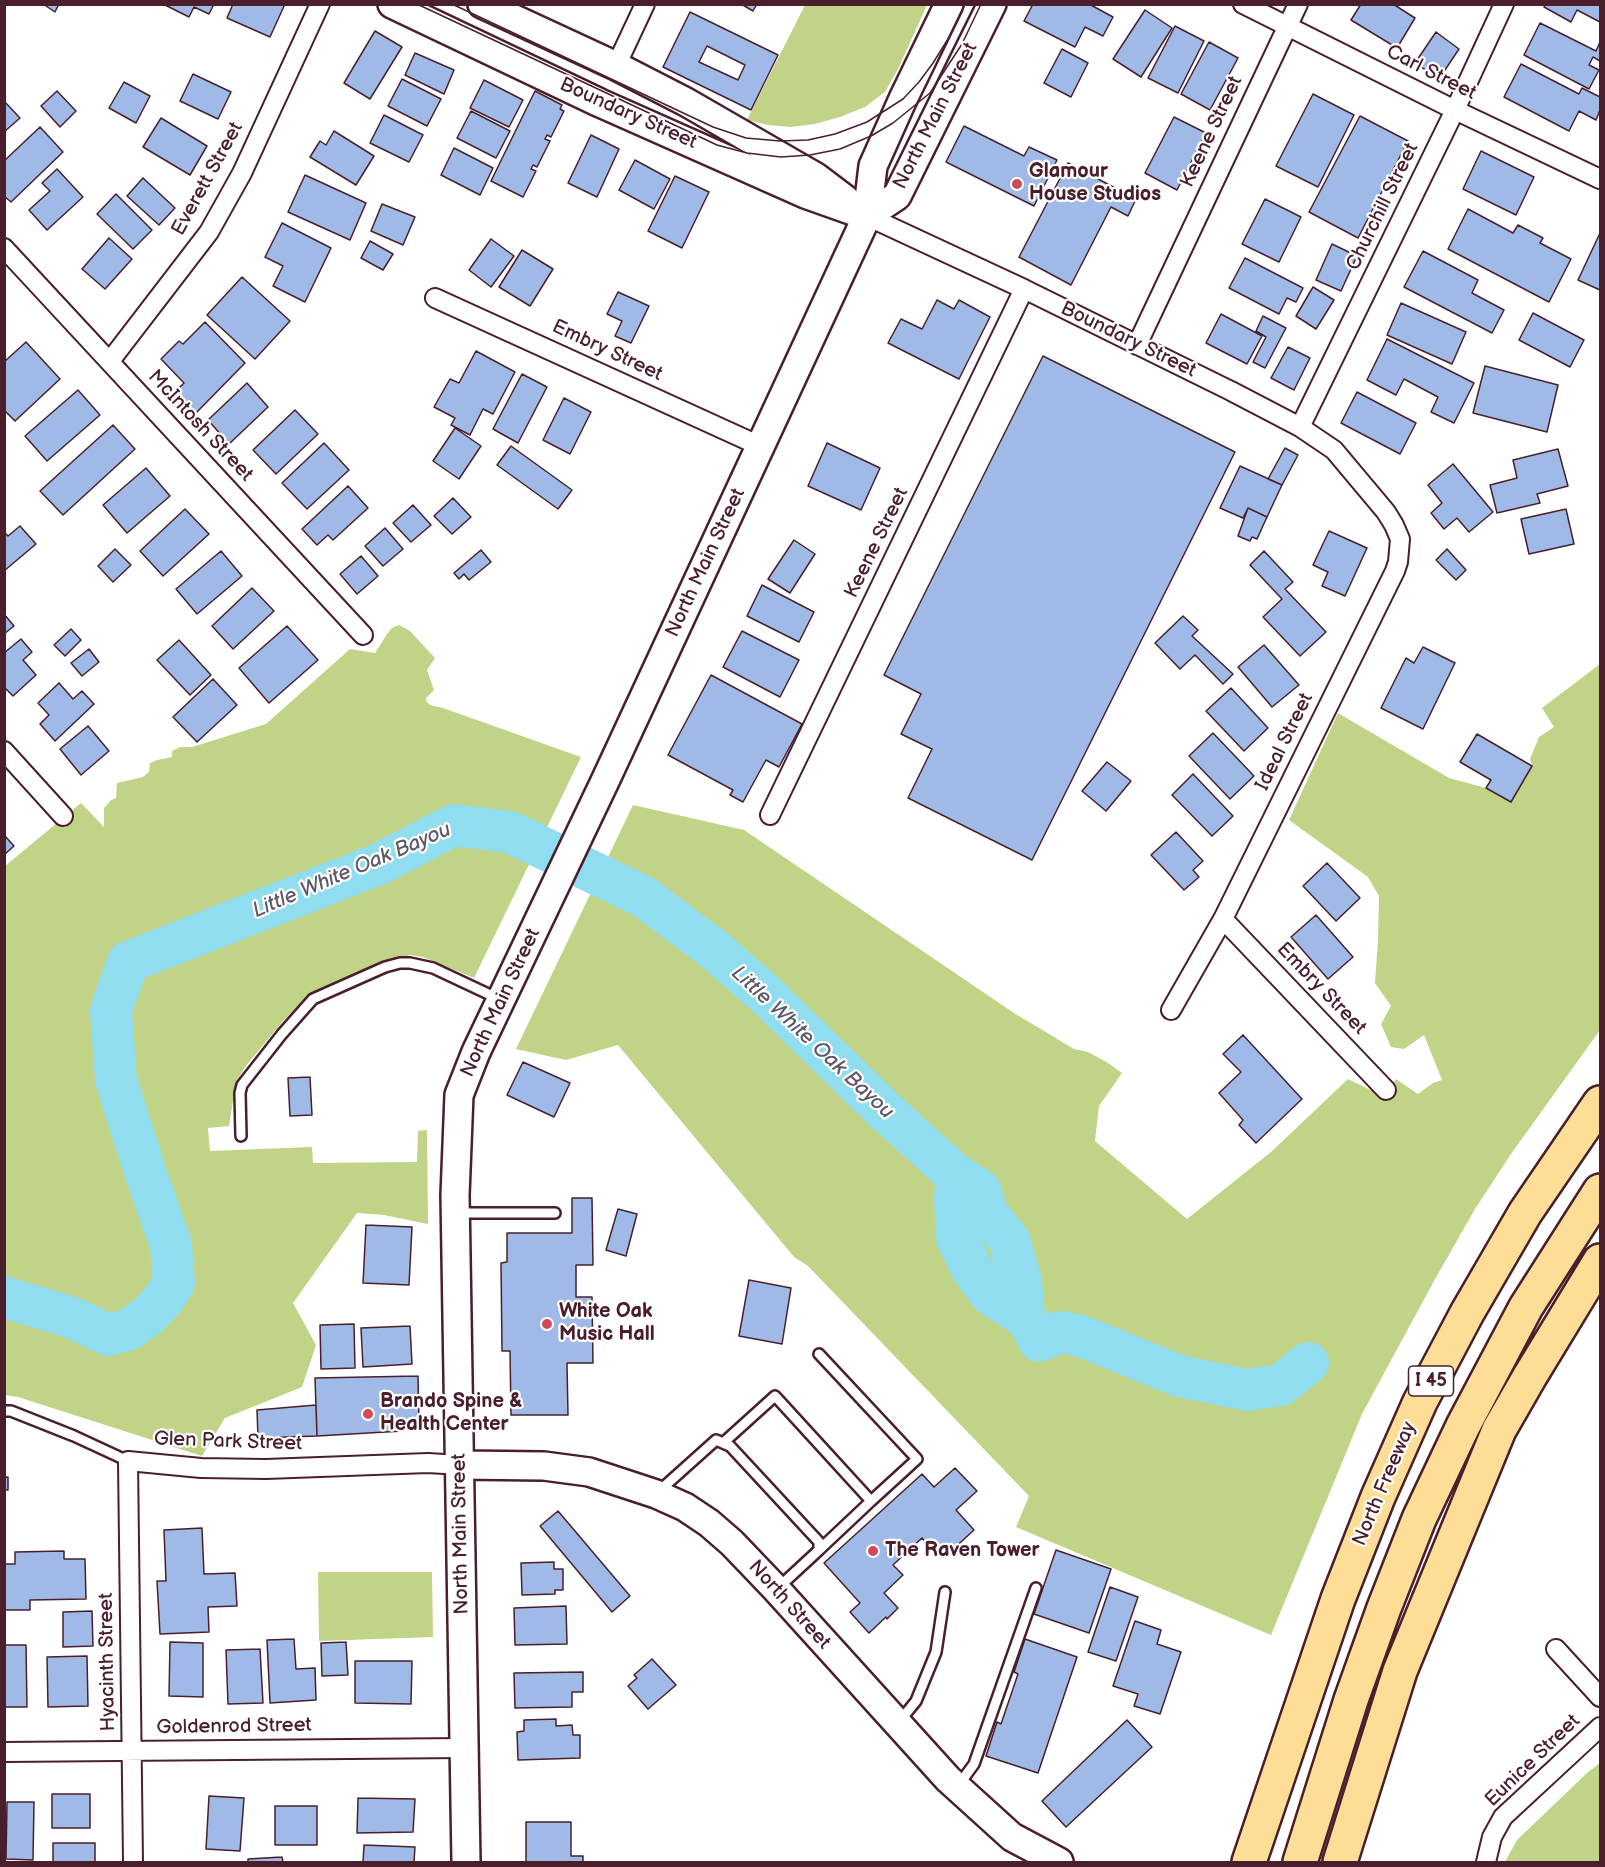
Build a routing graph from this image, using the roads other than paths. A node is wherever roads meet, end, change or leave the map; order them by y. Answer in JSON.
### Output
{"nodes":[{"id":1,"x":320,"y":4,"type":"edge"},
{"id":2,"x":392,"y":4,"type":"edge"},
{"id":3,"x":482,"y":4,"type":"edge"},
{"id":4,"x":645,"y":4,"type":"edge"},
{"id":5,"x":949,"y":4,"type":"edge"},
{"id":6,"x":992,"y":4,"type":"edge"},
{"id":7,"x":1243,"y":4,"type":"edge"},
{"id":8,"x":1298,"y":4,"type":"edge"},
{"id":9,"x":1504,"y":4,"type":"edge"},
{"id":10,"x":1288,"y":26,"type":"junction"},
{"id":11,"x":616,"y":66,"type":"junction"},
{"id":12,"x":1455,"y":110,"type":"junction"},
{"id":13,"x":1600,"y":179,"type":"edge"},
{"id":14,"x":867,"y":216,"type":"junction"},
{"id":15,"x":4,"y":248,"type":"edge"},
{"id":16,"x":1024,"y":289,"type":"junction"},
{"id":17,"x":435,"y":298,"type":"dead end"},
{"id":18,"x":1137,"y":345,"type":"junction"},
{"id":19,"x":110,"y":361,"type":"junction"},
{"id":20,"x":1300,"y":428,"type":"junction"},
{"id":21,"x":760,"y":446,"type":"junction"},
{"id":22,"x":1369,"y":492,"type":"joint"},
{"id":23,"x":363,"y":635,"type":"dead end"},
{"id":24,"x":4,"y":752,"type":"edge"},
{"id":25,"x":770,"y":815,"type":"dead end"},
{"id":26,"x":63,"y":816,"type":"dead end"},
{"id":27,"x":1223,"y":919,"type":"junction"},
{"id":28,"x":501,"y":1000,"type":"junction"},
{"id":29,"x":1171,"y":1010,"type":"dead end"},
{"id":30,"x":1386,"y":1090,"type":"dead end"},
{"id":31,"x":1600,"y":1103,"type":"edge"},
{"id":32,"x":241,"y":1136,"type":"dead end"},
{"id":33,"x":1600,"y":1191,"type":"edge"},
{"id":34,"x":455,"y":1213,"type":"junction"},
{"id":35,"x":555,"y":1213,"type":"dead end"},
{"id":36,"x":1600,"y":1261,"type":"edge"},
{"id":37,"x":819,"y":1354,"type":"dead end"},
{"id":38,"x":4,"y":1411,"type":"edge"},
{"id":39,"x":723,"y":1443,"type":"junction"},
{"id":40,"x":128,"y":1461,"type":"junction"},
{"id":41,"x":460,"y":1465,"type":"junction"},
{"id":42,"x":656,"y":1494,"type":"junction"},
{"id":43,"x":871,"y":1501,"type":"junction"},
{"id":44,"x":819,"y":1550,"type":"junction"},
{"id":45,"x":1036,"y":1588,"type":"dead end"},
{"id":46,"x":776,"y":1589,"type":"junction"},
{"id":47,"x":945,"y":1592,"type":"dead end"},
{"id":48,"x":1556,"y":1649,"type":"dead end"},
{"id":49,"x":1600,"y":1696,"type":"edge"},
{"id":50,"x":897,"y":1724,"type":"junction"},
{"id":51,"x":1600,"y":1727,"type":"edge"},
{"id":52,"x":464,"y":1748,"type":"junction"},
{"id":53,"x":132,"y":1750,"type":"junction"},
{"id":54,"x":4,"y":1752,"type":"edge"},
{"id":55,"x":957,"y":1788,"type":"junction"},
{"id":56,"x":133,"y":1863,"type":"edge"},
{"id":57,"x":466,"y":1863,"type":"edge"},
{"id":58,"x":1059,"y":1863,"type":"edge"},
{"id":59,"x":1249,"y":1863,"type":"edge"},
{"id":60,"x":1300,"y":1863,"type":"edge"},
{"id":61,"x":1340,"y":1863,"type":"edge"},
{"id":62,"x":1486,"y":1863,"type":"edge"}],
"edges":[{"from":1,"to":19,"type":"street","name":"Everett Street"},
{"from":2,"to":14,"type":"main road","name":"Boundary Street"},
{"from":3,"to":11,"type":"main road","name":"Boundary Street"},
{"from":4,"to":11,"type":"street"},
{"from":5,"to":14,"type":"main road","name":"North Main Street"},
{"from":6,"to":14,"type":"main road","name":"North Main Street"},
{"from":7,"to":10,"type":"street","name":"Carl Street"},
{"from":8,"to":10,"type":"street","name":"Keene Street"},
{"from":9,"to":12,"type":"street","name":"Churchill Street"},
{"from":10,"to":12,"type":"street","name":"Carl Street"},
{"from":10,"to":18,"type":"street","name":"Keene Street"},
{"from":11,"to":14,"type":"main road","name":"Boundary Street"},
{"from":12,"to":13,"type":"street","name":"Carl Street"},
{"from":12,"to":20,"type":"street","name":"Churchill Street"},
{"from":14,"to":16,"type":"street","name":"Boundary Street"},
{"from":14,"to":21,"type":"main road","name":"North Main Street"},
{"from":15,"to":19,"type":"street","name":"McIntosh Street"},
{"from":16,"to":18,"type":"street","name":"Boundary Street"},
{"from":16,"to":25,"type":"street","name":"Keene Street"},
{"from":17,"to":21,"type":"street","name":"Embry Street"},
{"from":18,"to":20,"type":"street","name":"Boundary Street"},
{"from":19,"to":23,"type":"street","name":"McIntosh Street"},
{"from":20,"to":22,"type":"street","name":"Boundary Street"},
{"from":21,"to":28,"type":"main road","name":"North Main Street"},
{"from":22,"to":27,"type":"street","name":"Ideal Street"},
{"from":24,"to":26,"type":"street"},
{"from":27,"to":29,"type":"street","name":"Ideal Street"},
{"from":27,"to":30,"type":"street","name":"Embry Street"},
{"from":28,"to":32,"type":"lane"},
{"from":28,"to":34,"type":"main road","name":"North Main Street"},
{"from":31,"to":59,"type":"highway","name":"North Freeway","number":"I 45"},
{"from":33,"to":60,"type":"highway"},
{"from":34,"to":35,"type":"lane"},
{"from":34,"to":41,"type":"main road","name":"North Main Street"},
{"from":36,"to":61,"type":"highway"},
{"from":37,"to":43,"type":"lane"},
{"from":38,"to":40,"type":"lane","name":"Glen Park Street"},
{"from":39,"to":42,"type":"lane"},
{"from":39,"to":43,"type":"lane"},
{"from":39,"to":44,"type":"lane"},
{"from":40,"to":41,"type":"street","name":"Glen Park Street"},
{"from":40,"to":53,"type":"street","name":"Hyacinth Street"},
{"from":41,"to":42,"type":"main road","name":"North Street"},
{"from":41,"to":52,"type":"main road","name":"North Main Street"},
{"from":42,"to":46,"type":"main road","name":"North Street"},
{"from":43,"to":44,"type":"lane"},
{"from":44,"to":46,"type":"lane"},
{"from":45,"to":55,"type":"lane"},
{"from":46,"to":50,"type":"main road","name":"North Street"},
{"from":47,"to":50,"type":"lane"},
{"from":48,"to":49,"type":"street"},
{"from":50,"to":55,"type":"main road","name":"North Street"},
{"from":51,"to":62,"type":"street","name":"Eunice Street"},
{"from":52,"to":53,"type":"street","name":"Goldenrod Street"},
{"from":52,"to":57,"type":"main road","name":"North Main Street"},
{"from":53,"to":54,"type":"street","name":"Goldenrod Street"},
{"from":53,"to":56,"type":"street","name":"Hyacinth Street"},
{"from":55,"to":58,"type":"main road","name":"North Street"}]}
